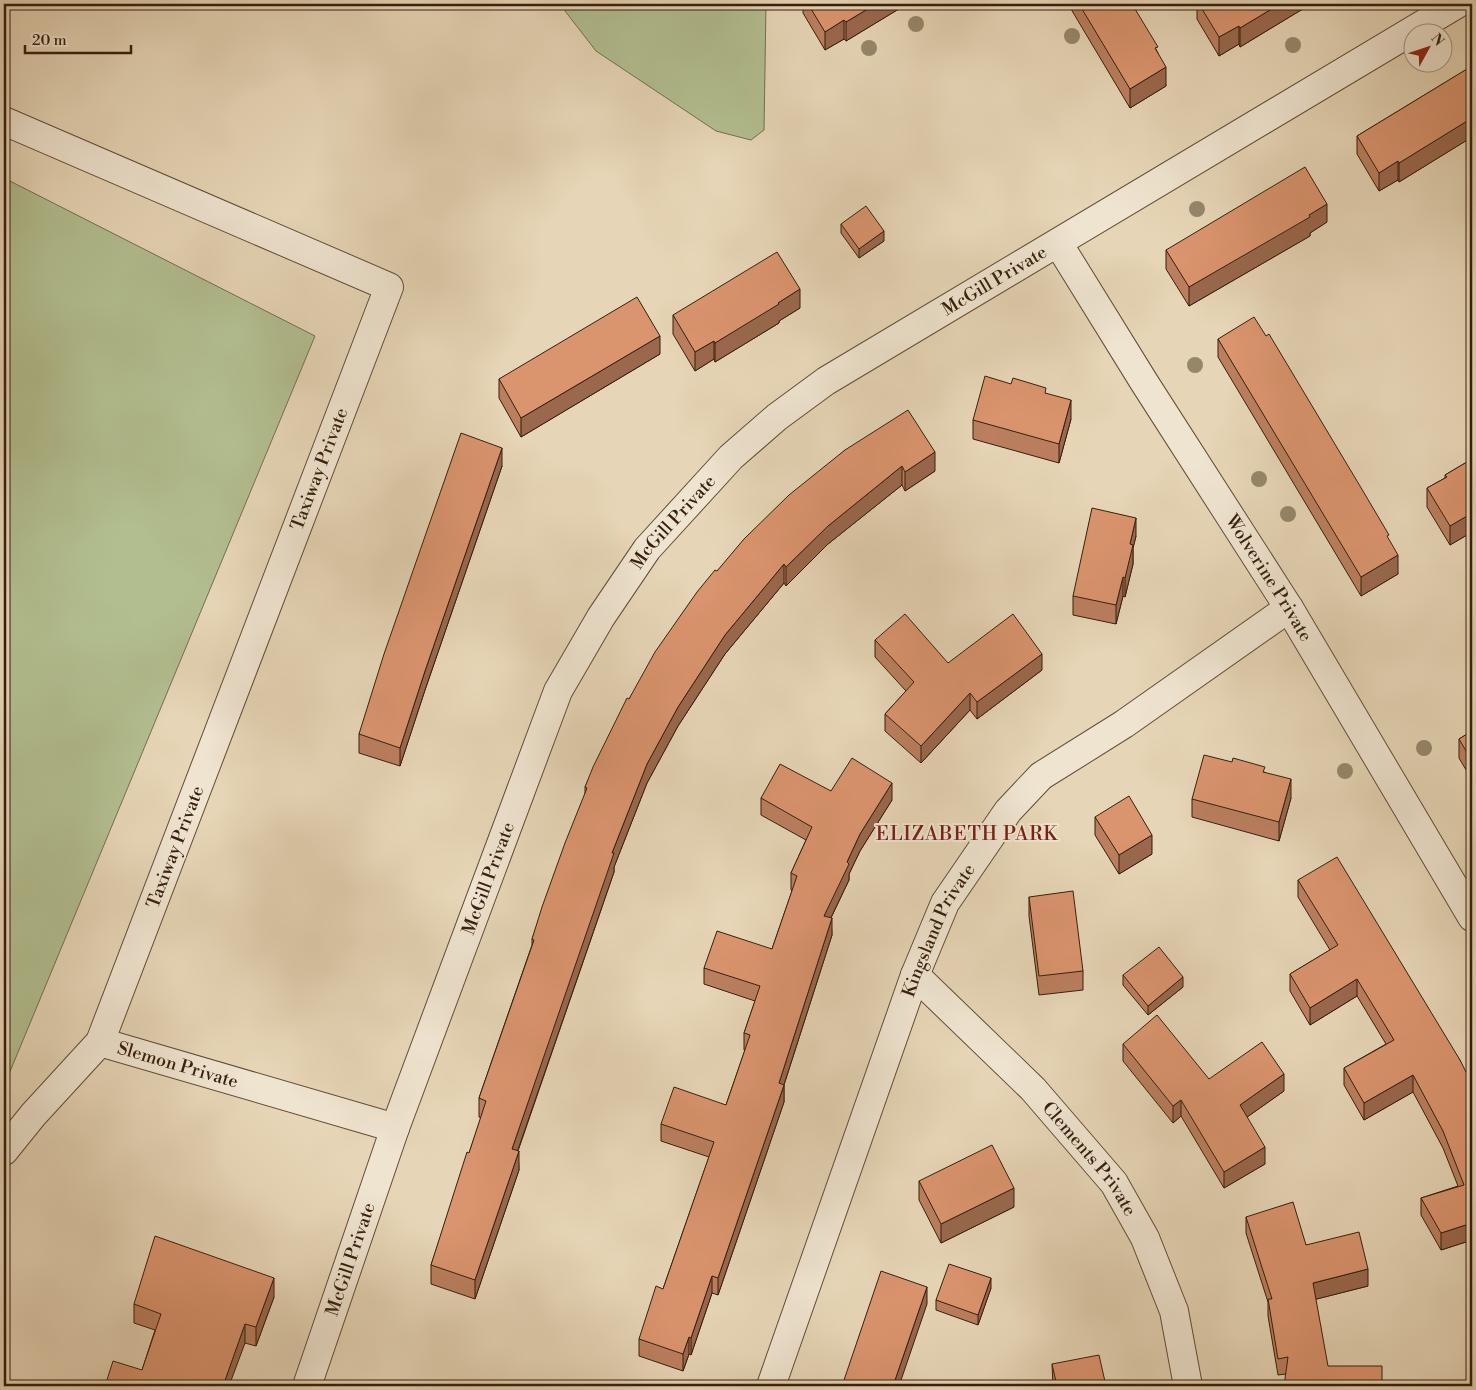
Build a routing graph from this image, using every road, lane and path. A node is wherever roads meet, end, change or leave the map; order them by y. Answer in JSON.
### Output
{"nodes":[{"id":1,"x":1458,"y":4,"type":"edge"},
{"id":2,"x":4,"y":121,"type":"edge"},
{"id":3,"x":1058,"y":243,"type":"junction"},
{"id":4,"x":1289,"y":608,"type":"junction"},
{"id":5,"x":1472,"y":917,"type":"edge"},
{"id":6,"x":915,"y":975,"type":"junction"},
{"id":7,"x":100,"y":1042,"type":"junction"},
{"id":8,"x":395,"y":1128,"type":"junction"},
{"id":9,"x":4,"y":1151,"type":"edge"},
{"id":10,"x":307,"y":1386,"type":"edge"},
{"id":11,"x":771,"y":1386,"type":"edge"},
{"id":12,"x":1188,"y":1386,"type":"edge"}],
"edges":[{"from":1,"to":3,"type":"street","name":"McGill Private"},
{"from":2,"to":7,"type":"street","name":"Taxiway Private"},
{"from":3,"to":4,"type":"street","name":"Wolverine Private"},
{"from":3,"to":8,"type":"street","name":"McGill Private"},
{"from":4,"to":5,"type":"street","name":"Wolverine Private"},
{"from":4,"to":6,"type":"street","name":"Kingsland Private"},
{"from":6,"to":11,"type":"street","name":"Kingsland Private"},
{"from":6,"to":12,"type":"street","name":"Clements Private"},
{"from":7,"to":8,"type":"street","name":"Slemon Private"},
{"from":7,"to":9,"type":"street","name":"Slemon Private"},
{"from":8,"to":10,"type":"street","name":"McGill Private"}]}
